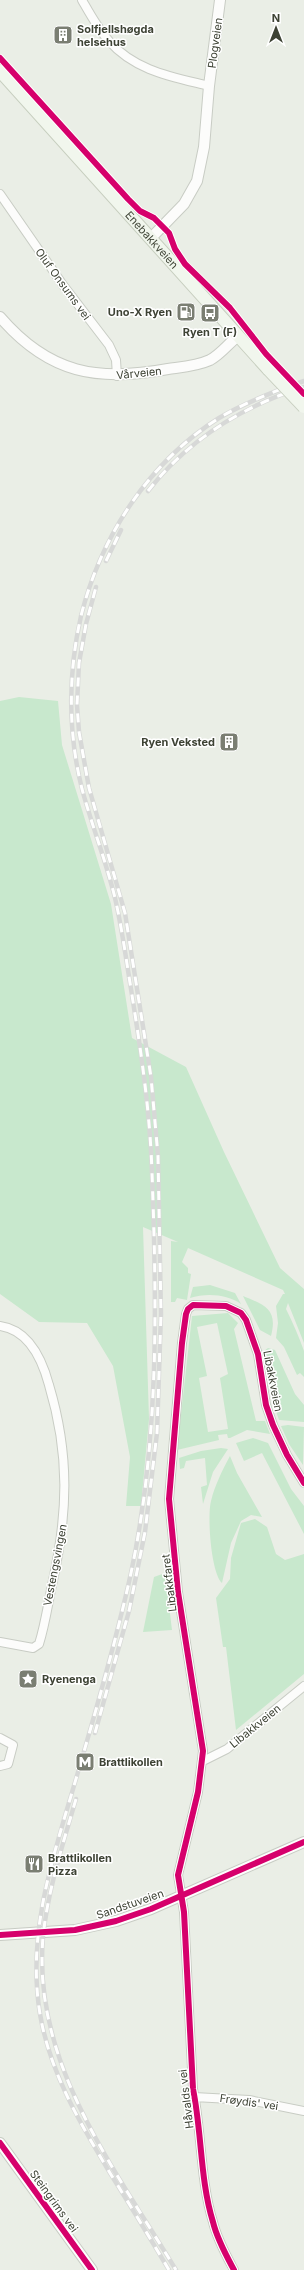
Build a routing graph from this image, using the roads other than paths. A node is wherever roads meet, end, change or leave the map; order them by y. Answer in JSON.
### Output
{"nodes":[{"id":1,"x":82,"y":0,"type":"edge"},
{"id":2,"x":220,"y":0,"type":"edge"},
{"id":3,"x":0,"y":71,"type":"edge"},
{"id":4,"x":209,"y":86,"type":"junction"},
{"id":5,"x":0,"y":194,"type":"edge"},
{"id":6,"x":151,"y":238,"type":"junction"},
{"id":7,"x":0,"y":317,"type":"edge"},
{"id":8,"x":238,"y":336,"type":"junction"},
{"id":9,"x":117,"y":376,"type":"junction"},
{"id":10,"x":304,"y":407,"type":"edge"},
{"id":11,"x":231,"y":1308,"type":"joint"},
{"id":12,"x":0,"y":1326,"type":"edge"},
{"id":13,"x":304,"y":1483,"type":"edge"},
{"id":14,"x":0,"y":1642,"type":"edge"},
{"id":15,"x":304,"y":1686,"type":"edge"},
{"id":16,"x":0,"y":1738,"type":"edge"},
{"id":17,"x":203,"y":1761,"type":"junction"},
{"id":18,"x":0,"y":1766,"type":"edge"},
{"id":19,"x":304,"y":1842,"type":"edge"},
{"id":20,"x":180,"y":1896,"type":"junction"},
{"id":21,"x":0,"y":1935,"type":"edge"},
{"id":22,"x":194,"y":2097,"type":"junction"},
{"id":23,"x":304,"y":2111,"type":"edge"},
{"id":24,"x":0,"y":2143,"type":"edge"},
{"id":25,"x":92,"y":2270,"type":"edge"},
{"id":26,"x":234,"y":2270,"type":"edge"}],
"edges":[{"from":1,"to":4,"type":"street"},
{"from":2,"to":4,"type":"street","name":"Plogveien"},
{"from":3,"to":6,"type":"main road","name":"Enebakkveien"},
{"from":4,"to":6,"type":"street","name":"Plogveien"},
{"from":5,"to":9,"type":"street","name":"Oluf Onsums vei"},
{"from":6,"to":8,"type":"main road","name":"Enebakkveien"},
{"from":7,"to":9,"type":"street","name":"Vårveien"},
{"from":8,"to":9,"type":"street","name":"Vårveien"},
{"from":8,"to":10,"type":"main road","name":"Enebakkveien","bridge":true},
{"from":11,"to":13,"type":"street","name":"Libakkveien"},
{"from":11,"to":17,"type":"street","name":"Libakkfaret"},
{"from":12,"to":14,"type":"street","name":"Vestengsvingen"},
{"from":15,"to":17,"type":"street","name":"Libakkveien"},
{"from":16,"to":18,"type":"street"},
{"from":17,"to":20,"type":"street","name":"Libakkfaret"},
{"from":19,"to":20,"type":"street","name":"Sandstuveien"},
{"from":20,"to":21,"type":"street","name":"Sandstuveien"},
{"from":20,"to":22,"type":"street","name":"Håvalds vei"},
{"from":22,"to":23,"type":"street","name":"Frøydis' vei"},
{"from":22,"to":26,"type":"street","name":"Håvalds vei"},
{"from":24,"to":25,"type":"street","name":"Steingrims vei"}]}
